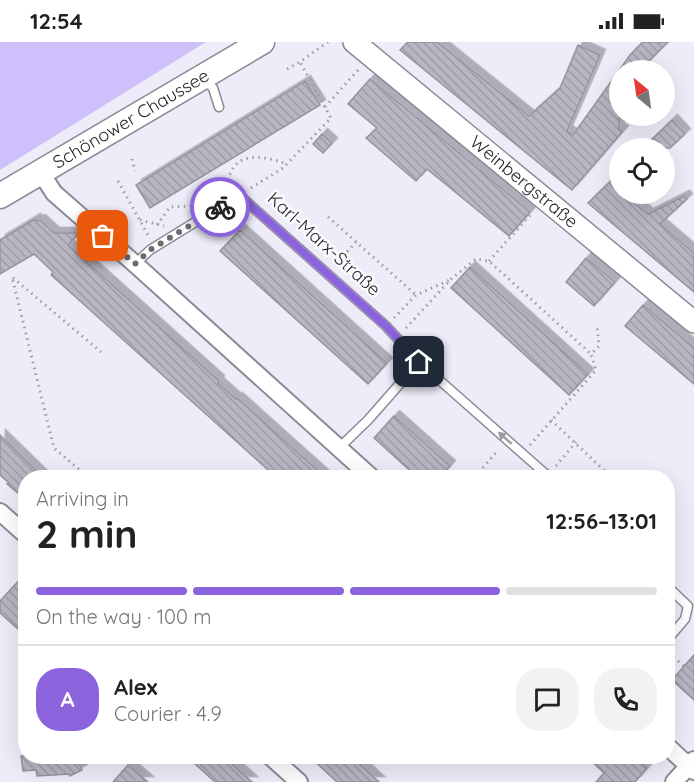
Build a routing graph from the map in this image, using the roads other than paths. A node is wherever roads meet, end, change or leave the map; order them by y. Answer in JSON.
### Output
{"nodes":[{"id":1,"x":262,"y":42,"type":"edge"},
{"id":2,"x":354,"y":42,"type":"edge"},
{"id":3,"x":202,"y":78,"type":"junction"},
{"id":4,"x":219,"y":107,"type":"dead end"},
{"id":5,"x":41,"y":173,"type":"junction"},
{"id":6,"x":0,"y":196,"type":"edge"},
{"id":7,"x":135,"y":264,"type":"junction"},
{"id":8,"x":694,"y":322,"type":"edge"},
{"id":9,"x":419,"y":362,"type":"junction"},
{"id":10,"x":339,"y":448,"type":"junction"},
{"id":11,"x":363,"y":470,"type":"edge"},
{"id":12,"x":541,"y":470,"type":"edge"},
{"id":13,"x":0,"y":512,"type":"edge"},
{"id":14,"x":18,"y":529,"type":"edge"},
{"id":15,"x":675,"y":594,"type":"edge"},
{"id":16,"x":675,"y":631,"type":"edge"},
{"id":17,"x":675,"y":753,"type":"edge"},
{"id":18,"x":279,"y":764,"type":"edge"},
{"id":19,"x":692,"y":766,"type":"edge"},
{"id":20,"x":298,"y":782,"type":"edge"},
{"id":21,"x":674,"y":782,"type":"edge"}],
"edges":[{"from":1,"to":3,"type":"main road","name":"Schönower Chaussee"},
{"from":2,"to":8,"type":"street","name":"Weinbergstraße"},
{"from":3,"to":4,"type":"lane"},
{"from":3,"to":5,"type":"main road","name":"Schönower Chaussee"},
{"from":5,"to":6,"type":"main road","name":"Schönower Chaussee"},
{"from":5,"to":7,"type":"street"},
{"from":7,"to":9,"type":"lane","name":"Karl-Marx-Straße"},
{"from":7,"to":10,"type":"street"},
{"from":9,"to":10,"type":"lane"},
{"from":12,"to":9,"type":"lane","name":"Karl-Marx-Straße","one_way":true},
{"from":10,"to":11,"type":"street"},
{"from":13,"to":14,"type":"street"},
{"from":15,"to":16,"type":"lane"},
{"from":17,"to":19,"type":"street"},
{"from":18,"to":20,"type":"street"},
{"from":19,"to":21,"type":"street"}]}
